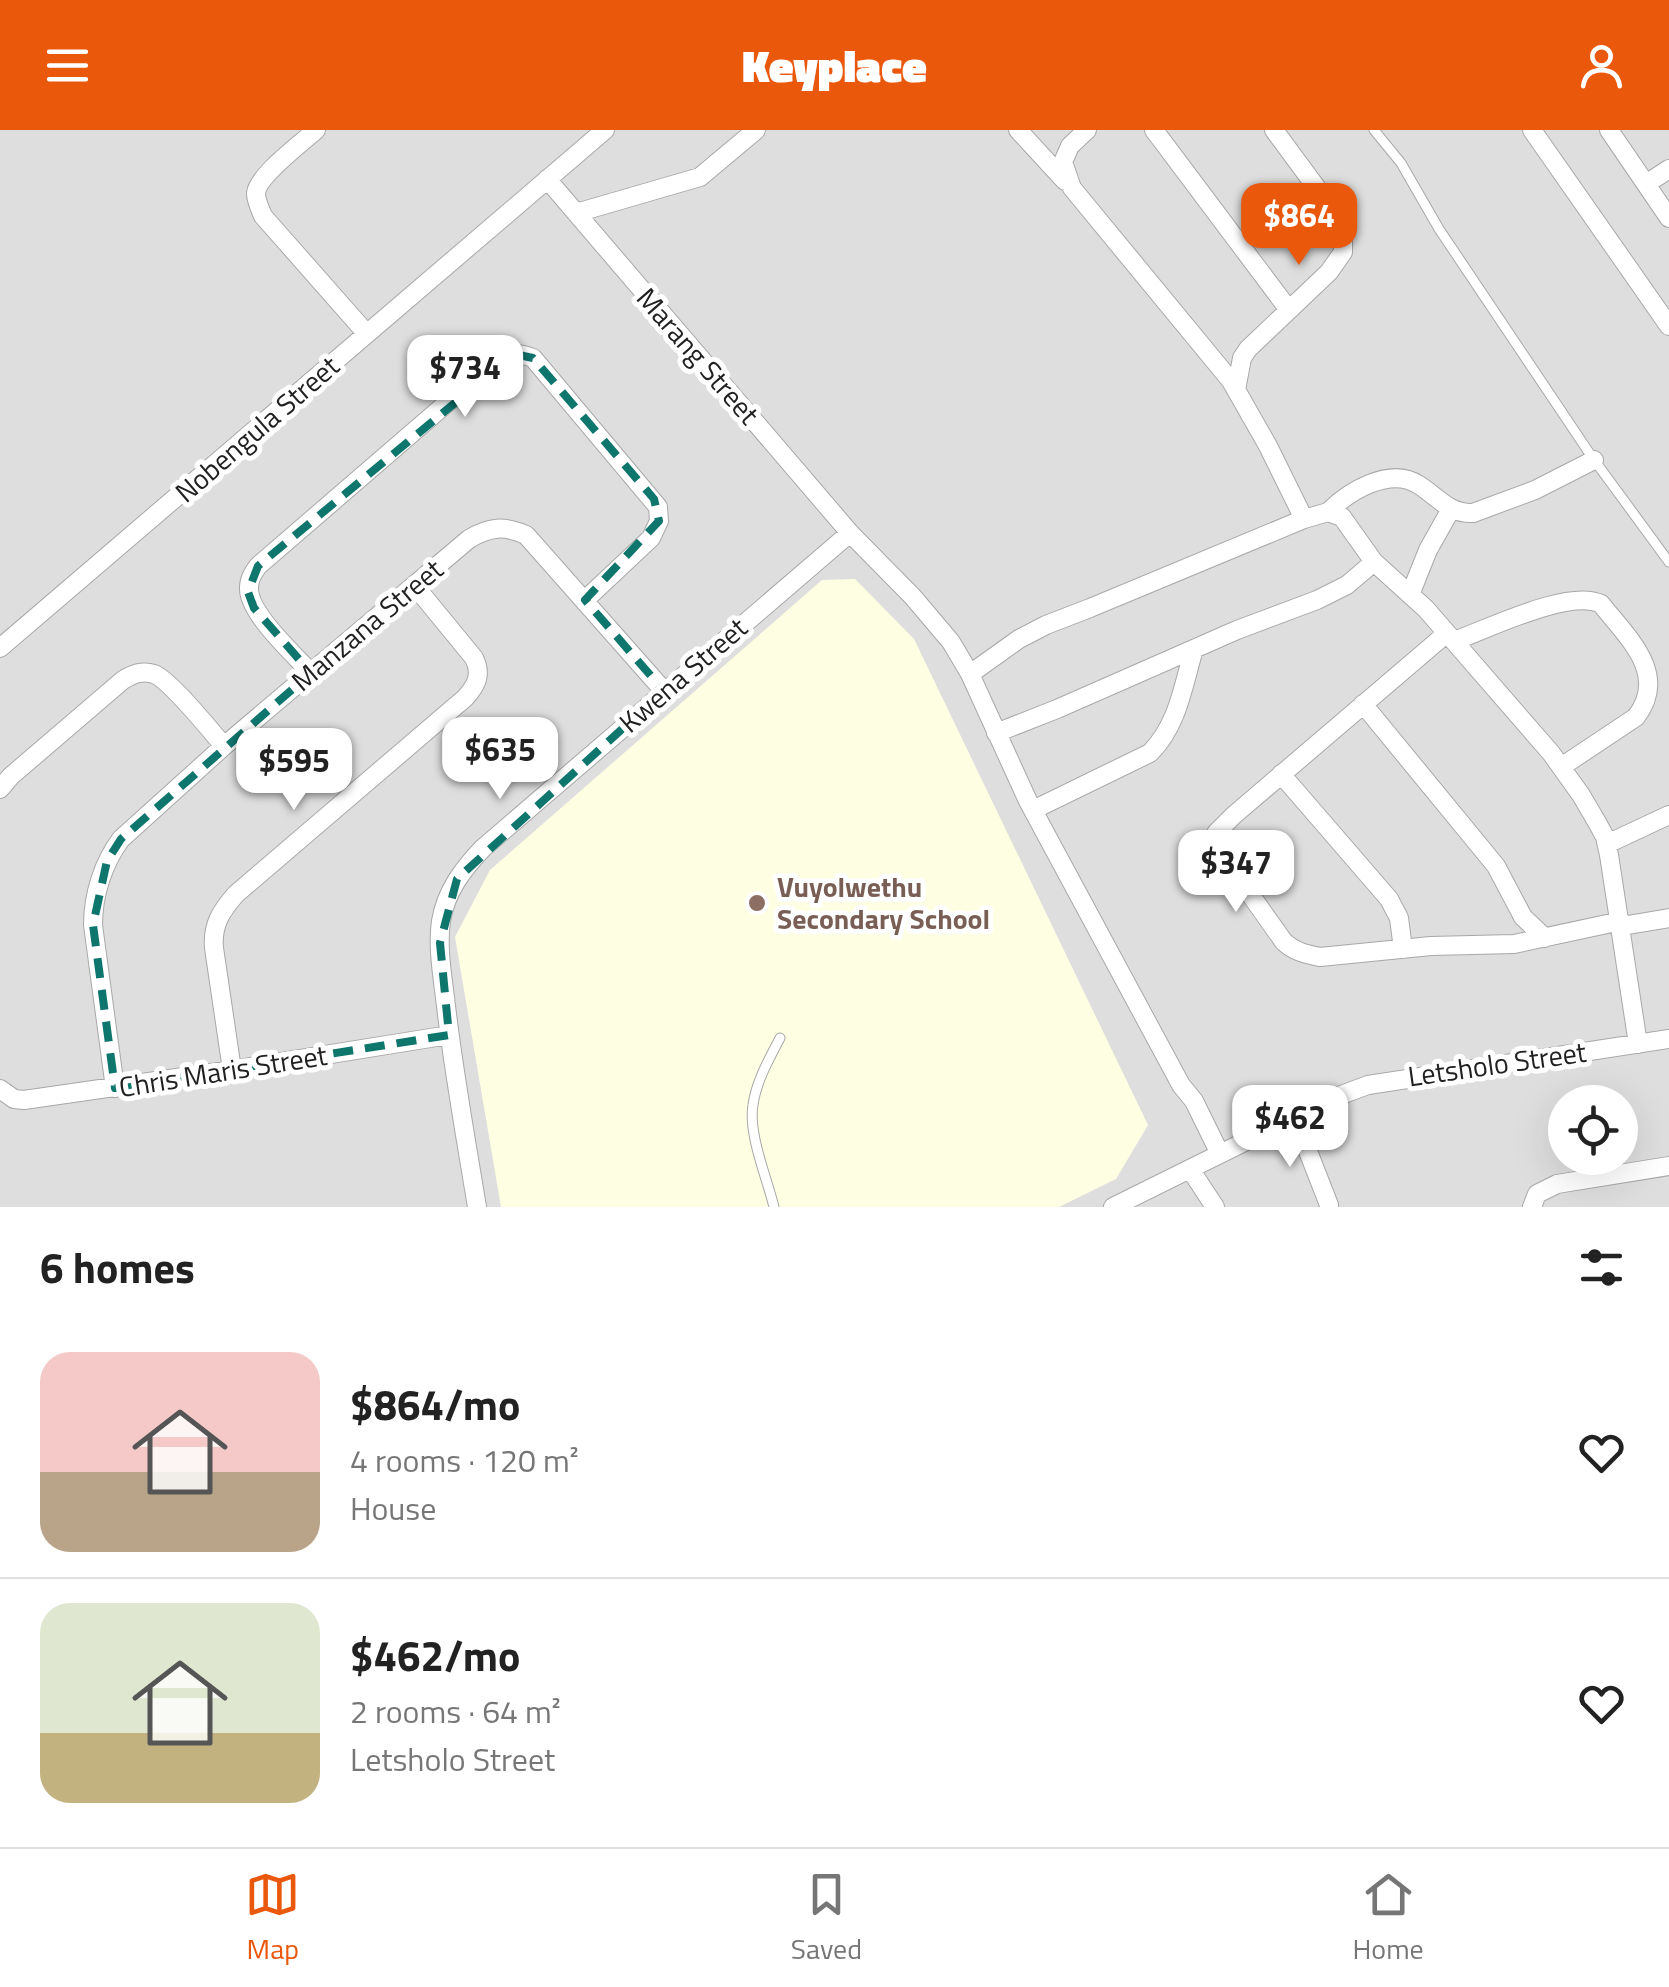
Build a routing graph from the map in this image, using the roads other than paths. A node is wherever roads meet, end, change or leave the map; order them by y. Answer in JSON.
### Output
{"nodes":[{"id":1,"x":316,"y":130,"type":"edge"},
{"id":2,"x":605,"y":130,"type":"edge"},
{"id":3,"x":756,"y":130,"type":"edge"},
{"id":4,"x":1018,"y":130,"type":"edge"},
{"id":5,"x":1087,"y":130,"type":"edge"},
{"id":6,"x":1154,"y":130,"type":"edge"},
{"id":7,"x":1274,"y":130,"type":"edge"},
{"id":8,"x":1374,"y":130,"type":"edge"},
{"id":9,"x":1532,"y":130,"type":"edge"},
{"id":10,"x":1609,"y":130,"type":"edge"},
{"id":11,"x":1669,"y":168,"type":"edge"},
{"id":12,"x":547,"y":179,"type":"junction"},
{"id":13,"x":1646,"y":184,"type":"junction"},
{"id":14,"x":1072,"y":188,"type":"junction"},
{"id":15,"x":576,"y":214,"type":"junction"},
{"id":16,"x":1669,"y":218,"type":"edge"},
{"id":17,"x":1289,"y":310,"type":"junction"},
{"id":18,"x":1669,"y":326,"type":"edge"},
{"id":19,"x":367,"y":334,"type":"junction"},
{"id":20,"x":1236,"y":390,"type":"junction"},
{"id":21,"x":1594,"y":460,"type":"junction"},
{"id":22,"x":1451,"y":509,"type":"junction"},
{"id":23,"x":1328,"y":512,"type":"junction"},
{"id":24,"x":1304,"y":519,"type":"junction"},
{"id":25,"x":850,"y":533,"type":"junction"},
{"id":26,"x":1374,"y":562,"type":"junction"},
{"id":27,"x":1669,"y":562,"type":"edge"},
{"id":28,"x":415,"y":586,"type":"junction"},
{"id":29,"x":1410,"y":594,"type":"junction"},
{"id":30,"x":584,"y":600,"type":"junction"},
{"id":31,"x":1451,"y":637,"type":"junction"},
{"id":32,"x":0,"y":648,"type":"edge"},
{"id":33,"x":1194,"y":650,"type":"junction"},
{"id":34,"x":311,"y":673,"type":"junction"},
{"id":35,"x":970,"y":674,"type":"junction"},
{"id":36,"x":664,"y":691,"type":"junction"},
{"id":37,"x":1364,"y":704,"type":"junction"},
{"id":38,"x":996,"y":733,"type":"junction"},
{"id":39,"x":224,"y":746,"type":"junction"},
{"id":40,"x":1561,"y":767,"type":"junction"},
{"id":41,"x":1281,"y":774,"type":"junction"},
{"id":42,"x":0,"y":788,"type":"edge"},
{"id":43,"x":1033,"y":810,"type":"junction"},
{"id":44,"x":1669,"y":815,"type":"edge"},
{"id":45,"x":1607,"y":844,"type":"junction"},
{"id":46,"x":1669,"y":918,"type":"edge"},
{"id":47,"x":1621,"y":924,"type":"junction"},
{"id":48,"x":1545,"y":938,"type":"junction"},
{"id":49,"x":1404,"y":948,"type":"junction"},
{"id":50,"x":450,"y":1035,"type":"junction"},
{"id":51,"x":780,"y":1038,"type":"dead end"},
{"id":52,"x":1669,"y":1039,"type":"edge"},
{"id":53,"x":1638,"y":1044,"type":"junction"},
{"id":54,"x":232,"y":1070,"type":"junction"},
{"id":55,"x":0,"y":1088,"type":"edge"},
{"id":56,"x":114,"y":1088,"type":"junction"},
{"id":57,"x":1294,"y":1118,"type":"junction"},
{"id":58,"x":1220,"y":1154,"type":"junction"},
{"id":59,"x":1669,"y":1166,"type":"edge"},
{"id":60,"x":1190,"y":1169,"type":"junction"},
{"id":61,"x":1329,"y":1205,"type":"edge"},
{"id":62,"x":476,"y":1207,"type":"edge"},
{"id":63,"x":774,"y":1207,"type":"edge"},
{"id":64,"x":1113,"y":1207,"type":"edge"},
{"id":65,"x":1215,"y":1207,"type":"edge"},
{"id":66,"x":1532,"y":1207,"type":"edge"}],
"edges":[{"from":1,"to":19,"type":"street"},
{"from":2,"to":12,"type":"street","name":"Nobengula Street"},
{"from":3,"to":15,"type":"street"},
{"from":4,"to":14,"type":"street"},
{"from":5,"to":14,"type":"street"},
{"from":6,"to":17,"type":"street"},
{"from":7,"to":17,"type":"street"},
{"from":8,"to":21,"type":"lane"},
{"from":9,"to":18,"type":"street"},
{"from":10,"to":13,"type":"street"},
{"from":11,"to":13,"type":"street"},
{"from":12,"to":15,"type":"street","name":"Marang Street"},
{"from":12,"to":19,"type":"street","name":"Nobengula Street"},
{"from":13,"to":16,"type":"street"},
{"from":14,"to":20,"type":"street"},
{"from":15,"to":25,"type":"street","name":"Marang Street"},
{"from":17,"to":20,"type":"street"},
{"from":19,"to":32,"type":"street","name":"Nobengula Street"},
{"from":20,"to":24,"type":"street"},
{"from":21,"to":22,"type":"street"},
{"from":21,"to":27,"type":"lane"},
{"from":22,"to":23,"type":"street"},
{"from":22,"to":29,"type":"street"},
{"from":23,"to":24,"type":"street"},
{"from":23,"to":26,"type":"street"},
{"from":24,"to":35,"type":"street"},
{"from":25,"to":35,"type":"street","name":"Marang Street"},
{"from":25,"to":36,"type":"street","name":"Kwena Street"},
{"from":26,"to":29,"type":"street"},
{"from":26,"to":33,"type":"street"},
{"from":28,"to":30,"type":"street","name":"Manzana Street"},
{"from":28,"to":34,"type":"street","name":"Manzana Street"},
{"from":28,"to":54,"type":"street"},
{"from":29,"to":31,"type":"street"},
{"from":30,"to":34,"type":"street"},
{"from":30,"to":36,"type":"street","name":"Manzana Street"},
{"from":31,"to":37,"type":"street"},
{"from":31,"to":40,"type":"street"},
{"from":31,"to":40,"type":"street"},
{"from":33,"to":38,"type":"street"},
{"from":33,"to":43,"type":"street"},
{"from":34,"to":39,"type":"street","name":"Manzana Street"},
{"from":35,"to":38,"type":"street","name":"Marang Street"},
{"from":36,"to":50,"type":"street","name":"Kwena Street"},
{"from":37,"to":41,"type":"street"},
{"from":37,"to":48,"type":"street"},
{"from":38,"to":43,"type":"street","name":"Marang Street"},
{"from":39,"to":42,"type":"street"},
{"from":39,"to":56,"type":"street","name":"Manzana Street"},
{"from":40,"to":45,"type":"street"},
{"from":41,"to":49,"type":"street"},
{"from":41,"to":49,"type":"street"},
{"from":43,"to":58,"type":"street","name":"Marang Street"},
{"from":44,"to":45,"type":"street"},
{"from":45,"to":47,"type":"street"},
{"from":46,"to":47,"type":"street"},
{"from":47,"to":48,"type":"street"},
{"from":47,"to":53,"type":"street"},
{"from":48,"to":49,"type":"street"},
{"from":50,"to":54,"type":"street","name":"Chris Maris Street"},
{"from":50,"to":62,"type":"street","name":"Kwena Street"},
{"from":51,"to":63,"type":"lane"},
{"from":52,"to":53,"type":"street","name":"Letsholo Street"},
{"from":53,"to":57,"type":"street","name":"Letsholo Street"},
{"from":54,"to":56,"type":"street","name":"Chris Maris Street"},
{"from":55,"to":56,"type":"street","name":"Chris Maris Street"},
{"from":57,"to":58,"type":"street","name":"Letsholo Street"},
{"from":57,"to":61,"type":"street"},
{"from":58,"to":60,"type":"street","name":"Letsholo Street"},
{"from":59,"to":66,"type":"street"},
{"from":60,"to":64,"type":"street","name":"Letsholo Street"},
{"from":60,"to":65,"type":"street"}]}
